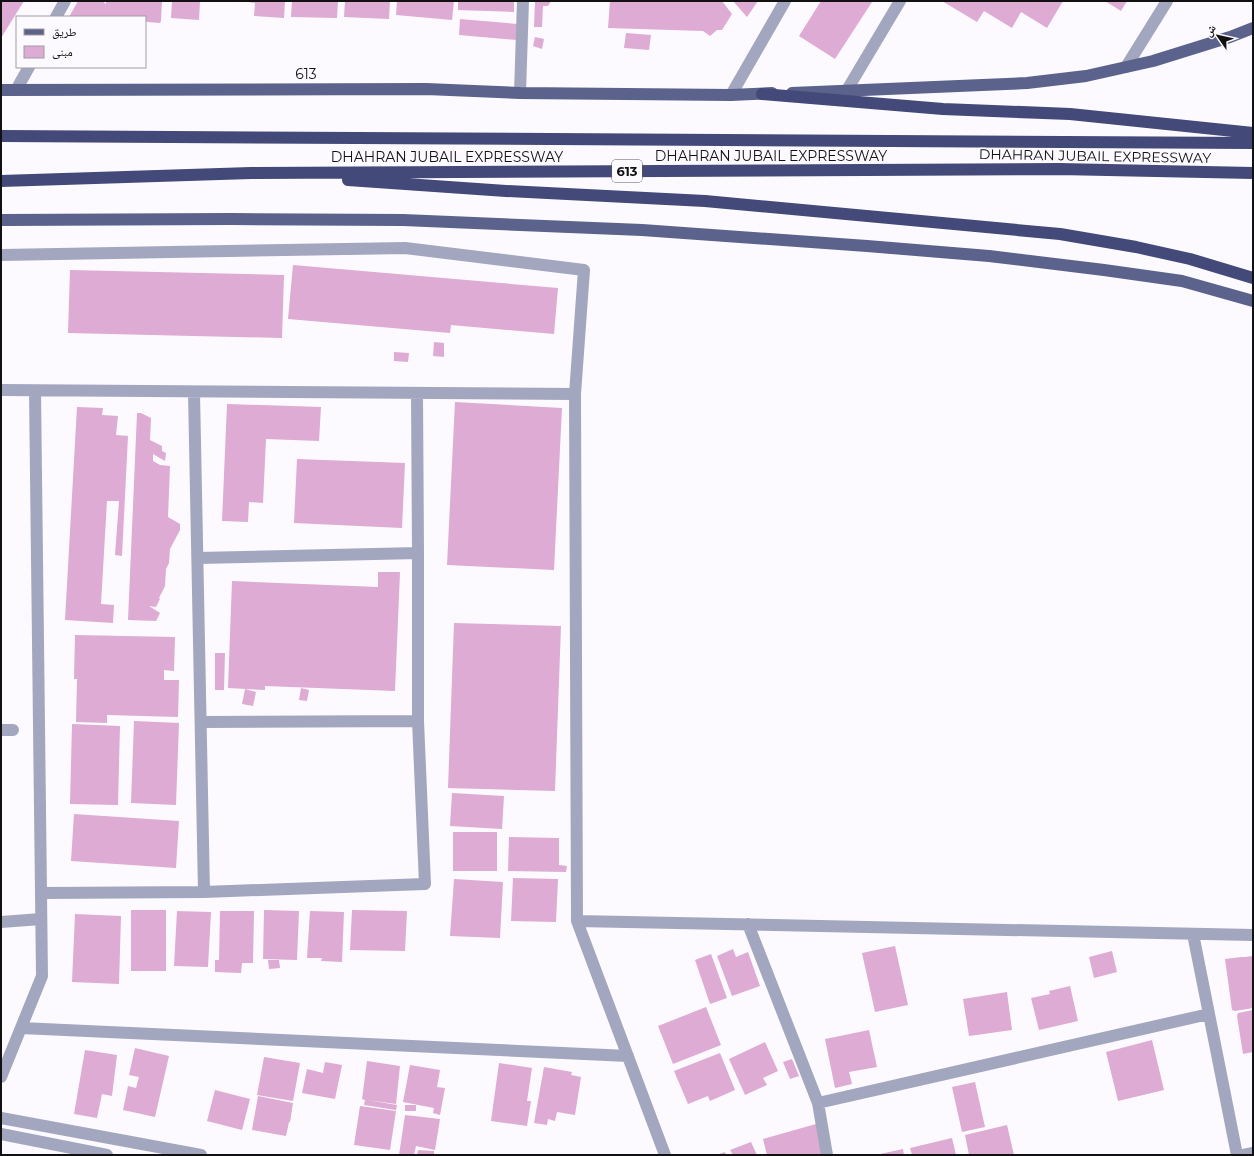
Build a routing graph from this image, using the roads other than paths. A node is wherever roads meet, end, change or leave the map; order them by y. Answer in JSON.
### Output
{"nodes":[{"id":1,"x":65,"y":1,"type":"edge"},
{"id":2,"x":523,"y":1,"type":"edge"},
{"id":3,"x":785,"y":1,"type":"edge"},
{"id":4,"x":900,"y":1,"type":"edge"},
{"id":5,"x":1167,"y":1,"type":"edge"},
{"id":6,"x":57,"y":16,"type":"edge"},
{"id":7,"x":1253,"y":28,"type":"edge"},
{"id":8,"x":1126,"y":67,"type":"junction"},
{"id":9,"x":28,"y":68,"type":"edge"},
{"id":10,"x":1,"y":90,"type":"edge"},
{"id":11,"x":16,"y":90,"type":"junction"},
{"id":12,"x":847,"y":90,"type":"junction"},
{"id":13,"x":520,"y":93,"type":"junction"},
{"id":14,"x":762,"y":94,"type":"junction"},
{"id":15,"x":731,"y":95,"type":"junction"},
{"id":16,"x":1253,"y":132,"type":"edge"},
{"id":17,"x":1,"y":136,"type":"edge"},
{"id":18,"x":1253,"y":142,"type":"edge"},
{"id":19,"x":250,"y":173,"type":"junction"},
{"id":20,"x":1253,"y":173,"type":"edge"},
{"id":21,"x":1,"y":181,"type":"edge"},
{"id":22,"x":1,"y":220,"type":"edge"},
{"id":23,"x":1,"y":255,"type":"edge"},
{"id":24,"x":1253,"y":278,"type":"edge"},
{"id":25,"x":1253,"y":301,"type":"edge"},
{"id":26,"x":1,"y":390,"type":"edge"},
{"id":27,"x":34,"y":391,"type":"junction"},
{"id":28,"x":194,"y":392,"type":"junction"},
{"id":29,"x":417,"y":393,"type":"junction"},
{"id":30,"x":575,"y":394,"type":"junction"},
{"id":31,"x":418,"y":553,"type":"junction"},
{"id":32,"x":198,"y":558,"type":"junction"},
{"id":33,"x":418,"y":721,"type":"junction"},
{"id":34,"x":201,"y":722,"type":"junction"},
{"id":35,"x":204,"y":892,"type":"junction"},
{"id":36,"x":40,"y":893,"type":"junction"},
{"id":37,"x":41,"y":919,"type":"junction"},
{"id":38,"x":577,"y":920,"type":"junction"},
{"id":39,"x":1,"y":922,"type":"edge"},
{"id":40,"x":748,"y":924,"type":"junction"},
{"id":41,"x":1193,"y":934,"type":"junction"},
{"id":42,"x":1253,"y":936,"type":"edge"},
{"id":43,"x":1209,"y":1014,"type":"junction"},
{"id":44,"x":21,"y":1028,"type":"junction"},
{"id":45,"x":628,"y":1056,"type":"junction"},
{"id":46,"x":1,"y":1077,"type":"edge"},
{"id":47,"x":818,"y":1102,"type":"junction"},
{"id":48,"x":1,"y":1118,"type":"edge"},
{"id":49,"x":1,"y":1134,"type":"edge"},
{"id":50,"x":1253,"y":1153,"type":"edge"},
{"id":51,"x":107,"y":1155,"type":"edge"},
{"id":52,"x":201,"y":1155,"type":"edge"},
{"id":53,"x":665,"y":1155,"type":"edge"},
{"id":54,"x":827,"y":1155,"type":"edge"},
{"id":55,"x":1237,"y":1155,"type":"edge"},
{"id":56,"x":1243,"y":1155,"type":"edge"}],
"edges":[{"from":1,"to":6,"type":"street"},
{"from":2,"to":13,"type":"street"},
{"from":3,"to":15,"type":"street"},
{"from":4,"to":12,"type":"street"},
{"from":5,"to":8,"type":"street"},
{"from":7,"to":8,"type":"main road","name":"613"},
{"from":8,"to":12,"type":"main road","name":"613"},
{"from":9,"to":11,"type":"street"},
{"from":10,"to":11,"type":"main road","name":"613"},
{"from":11,"to":13,"type":"main road","name":"613"},
{"from":12,"to":14,"type":"main road","name":"613"},
{"from":13,"to":15,"type":"main road","name":"613"},
{"from":14,"to":15,"type":"main road","name":"613"},
{"from":14,"to":16,"type":"highway"},
{"from":17,"to":18,"type":"highway","name":"DHAHRAN JUBAIL EXPRESSWAY","number":"613"},
{"from":19,"to":20,"type":"highway","name":"DHAHRAN JUBAIL EXPRESSWAY","number":"613"},
{"from":19,"to":21,"type":"highway","name":"DHAHRAN JUBAIL EXPRESSWAY","number":"613"},
{"from":19,"to":24,"type":"highway"},
{"from":22,"to":25,"type":"main road"},
{"from":23,"to":30,"type":"street"},
{"from":26,"to":27,"type":"street"},
{"from":27,"to":28,"type":"street"},
{"from":27,"to":36,"type":"street"},
{"from":28,"to":29,"type":"street"},
{"from":28,"to":32,"type":"street"},
{"from":29,"to":30,"type":"street"},
{"from":29,"to":31,"type":"street"},
{"from":30,"to":38,"type":"street"},
{"from":31,"to":32,"type":"street"},
{"from":31,"to":33,"type":"street"},
{"from":32,"to":34,"type":"street"},
{"from":33,"to":34,"type":"street"},
{"from":33,"to":35,"type":"street"},
{"from":34,"to":35,"type":"street"},
{"from":35,"to":36,"type":"street"},
{"from":36,"to":37,"type":"street"},
{"from":37,"to":39,"type":"street"},
{"from":37,"to":44,"type":"street"},
{"from":38,"to":40,"type":"street"},
{"from":38,"to":45,"type":"street"},
{"from":40,"to":41,"type":"street"},
{"from":40,"to":47,"type":"street"},
{"from":41,"to":42,"type":"street"},
{"from":41,"to":43,"type":"street"},
{"from":43,"to":47,"type":"street"},
{"from":43,"to":55,"type":"street"},
{"from":44,"to":45,"type":"street"},
{"from":44,"to":46,"type":"street"},
{"from":45,"to":53,"type":"street"},
{"from":47,"to":54,"type":"street"},
{"from":48,"to":52,"type":"street"},
{"from":49,"to":51,"type":"street"},
{"from":50,"to":56,"type":"street"}]}
